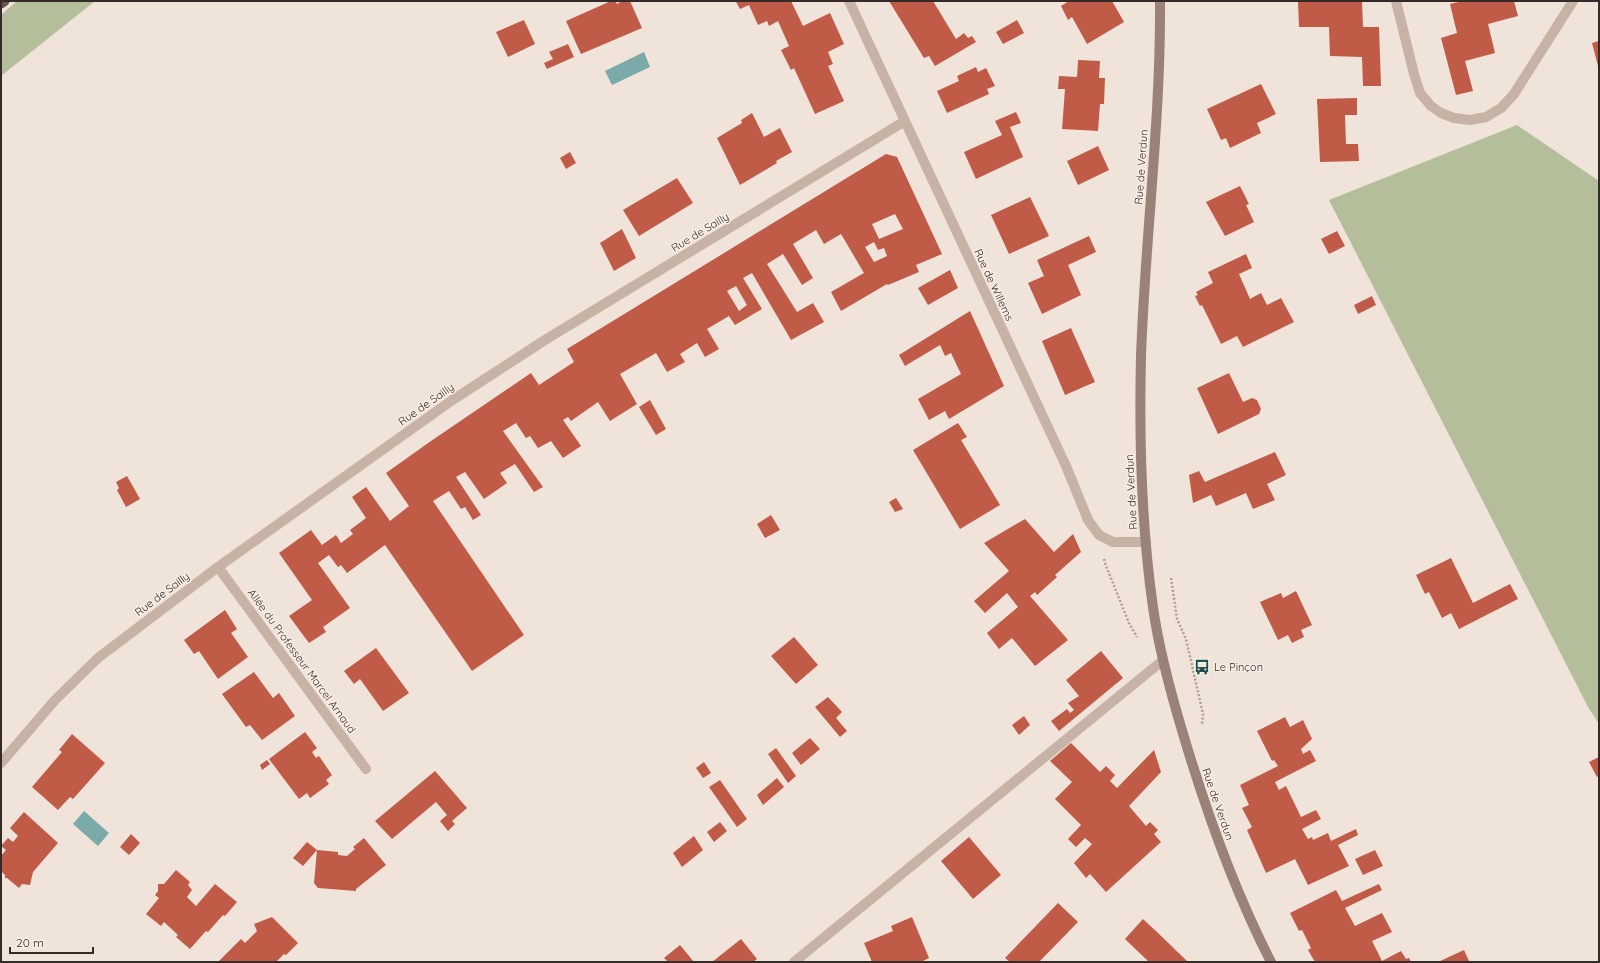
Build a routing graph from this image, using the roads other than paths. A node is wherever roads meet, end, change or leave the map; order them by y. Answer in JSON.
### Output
{"nodes":[{"id":1,"x":4,"y":1,"type":"edge"},
{"id":2,"x":849,"y":1,"type":"edge"},
{"id":3,"x":1160,"y":1,"type":"edge"},
{"id":4,"x":1396,"y":1,"type":"edge"},
{"id":5,"x":1573,"y":1,"type":"edge"},
{"id":6,"x":1,"y":3,"type":"edge"},
{"id":7,"x":905,"y":121,"type":"junction"},
{"id":8,"x":1146,"y":542,"type":"junction"},
{"id":9,"x":218,"y":567,"type":"junction"},
{"id":10,"x":1162,"y":661,"type":"junction"},
{"id":11,"x":1,"y":762,"type":"edge"},
{"id":12,"x":366,"y":769,"type":"dead end"},
{"id":13,"x":794,"y":962,"type":"edge"},
{"id":14,"x":1271,"y":962,"type":"edge"}],
"edges":[{"from":1,"to":6,"type":"highway"},
{"from":2,"to":7,"type":"street","name":"Rue de Willems"},
{"from":3,"to":8,"type":"main road","name":"Rue de Verdun"},
{"from":4,"to":5,"type":"street"},
{"from":7,"to":8,"type":"street","name":"Rue de Willems"},
{"from":7,"to":9,"type":"street","name":"Rue de Sailly"},
{"from":8,"to":10,"type":"main road","name":"Rue de Verdun"},
{"from":9,"to":11,"type":"street","name":"Rue de Sailly"},
{"from":9,"to":12,"type":"street","name":"Allée du Professeur Marcel Arnaud"},
{"from":10,"to":13,"type":"street"},
{"from":10,"to":14,"type":"main road","name":"Rue de Verdun"}]}
